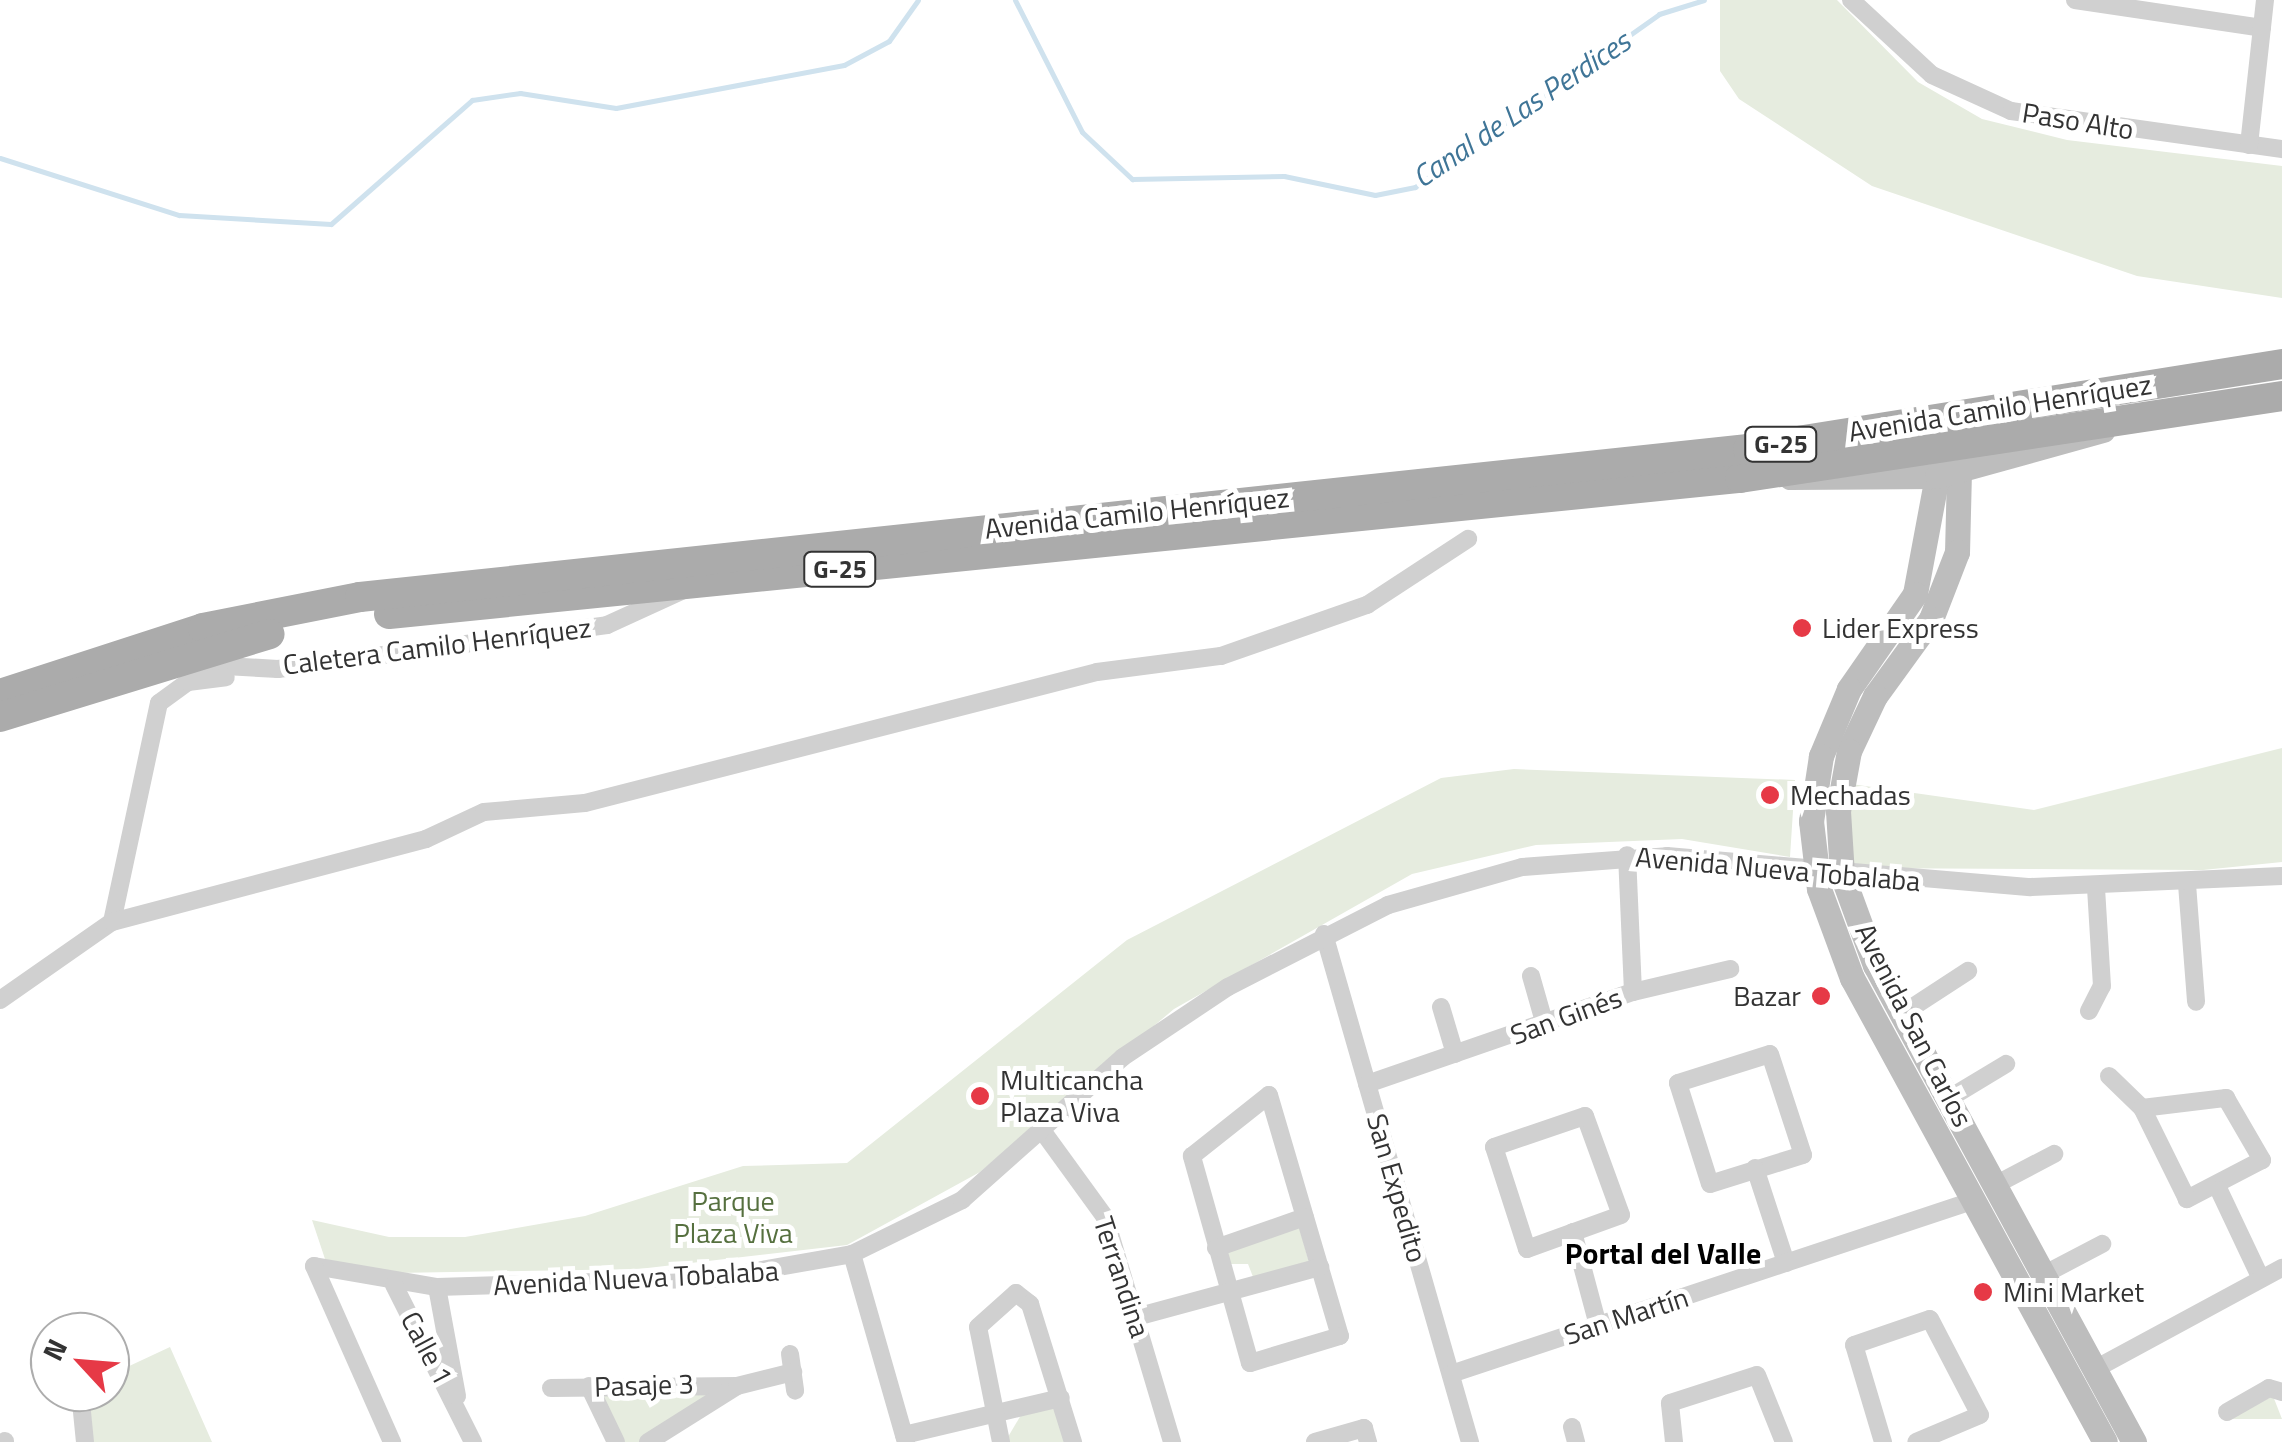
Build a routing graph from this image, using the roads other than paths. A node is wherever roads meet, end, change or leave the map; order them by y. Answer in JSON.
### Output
{"nodes":[{"id":1,"x":1851,"y":0,"type":"edge"},
{"id":2,"x":2075,"y":0,"type":"edge"},
{"id":3,"x":2265,"y":0,"type":"edge"},
{"id":4,"x":2262,"y":28,"type":"junction"},
{"id":5,"x":2249,"y":145,"type":"junction"},
{"id":6,"x":2282,"y":149,"type":"edge"},
{"id":7,"x":2282,"y":364,"type":"edge"},
{"id":8,"x":2155,"y":384,"type":"junction"},
{"id":9,"x":2282,"y":396,"type":"edge"},
{"id":10,"x":1928,"y":420,"type":"junction"},
{"id":11,"x":1949,"y":466,"type":"junction"},
{"id":12,"x":1468,"y":539,"type":"dead end"},
{"id":13,"x":1930,"y":544,"type":"junction"},
{"id":14,"x":1956,"y":552,"type":"junction"},
{"id":15,"x":692,"y":585,"type":"junction"},
{"id":16,"x":174,"y":660,"type":"junction"},
{"id":17,"x":278,"y":669,"type":"junction"},
{"id":18,"x":0,"y":694,"type":"edge"},
{"id":19,"x":0,"y":718,"type":"edge"},
{"id":20,"x":1627,"y":856,"type":"junction"},
{"id":21,"x":1829,"y":874,"type":"junction"},
{"id":22,"x":2282,"y":876,"type":"edge"},
{"id":23,"x":2187,"y":884,"type":"junction"},
{"id":24,"x":2096,"y":887,"type":"junction"},
{"id":25,"x":112,"y":922,"type":"junction"},
{"id":26,"x":1324,"y":934,"type":"junction"},
{"id":27,"x":1730,"y":970,"type":"dead end"},
{"id":28,"x":1968,"y":971,"type":"dead end"},
{"id":29,"x":1531,"y":976,"type":"dead end"},
{"id":30,"x":1632,"y":992,"type":"junction"},
{"id":31,"x":0,"y":1000,"type":"edge"},
{"id":32,"x":2196,"y":1002,"type":"dead end"},
{"id":33,"x":1441,"y":1007,"type":"dead end"},
{"id":34,"x":2089,"y":1011,"type":"dead end"},
{"id":35,"x":1902,"y":1014,"type":"junction"},
{"id":36,"x":1545,"y":1024,"type":"junction"},
{"id":37,"x":1455,"y":1054,"type":"junction"},
{"id":38,"x":2006,"y":1064,"type":"dead end"},
{"id":39,"x":2109,"y":1076,"type":"dead end"},
{"id":40,"x":1368,"y":1084,"type":"junction"},
{"id":41,"x":1948,"y":1098,"type":"junction"},
{"id":42,"x":2142,"y":1108,"type":"junction"},
{"id":43,"x":1041,"y":1129,"type":"junction"},
{"id":44,"x":2054,"y":1154,"type":"dead end"},
{"id":45,"x":1755,"y":1168,"type":"junction"},
{"id":46,"x":1995,"y":1185,"type":"junction"},
{"id":47,"x":2219,"y":1190,"type":"junction"},
{"id":48,"x":1972,"y":1201,"type":"junction"},
{"id":49,"x":1306,"y":1217,"type":"junction"},
{"id":50,"x":1573,"y":1232,"type":"junction"},
{"id":51,"x":2102,"y":1244,"type":"dead end"},
{"id":52,"x":1216,"y":1248,"type":"junction"},
{"id":53,"x":852,"y":1254,"type":"junction"},
{"id":54,"x":1786,"y":1263,"type":"junction"},
{"id":55,"x":1320,"y":1267,"type":"junction"},
{"id":56,"x":2282,"y":1268,"type":"edge"},
{"id":57,"x":2044,"y":1274,"type":"junction"},
{"id":58,"x":2261,"y":1279,"type":"junction"},
{"id":59,"x":394,"y":1285,"type":"junction"},
{"id":60,"x":438,"y":1287,"type":"junction"},
{"id":61,"x":1229,"y":1294,"type":"junction"},
{"id":62,"x":1136,"y":1317,"type":"junction"},
{"id":63,"x":1598,"y":1325,"type":"junction"},
{"id":64,"x":2095,"y":1369,"type":"junction"},
{"id":65,"x":792,"y":1372,"type":"dead end"},
{"id":66,"x":1451,"y":1374,"type":"junction"},
{"id":67,"x":588,"y":1386,"type":"junction"},
{"id":68,"x":737,"y":1386,"type":"junction"},
{"id":69,"x":551,"y":1388,"type":"dead end"},
{"id":70,"x":2282,"y":1392,"type":"edge"},
{"id":71,"x":1061,"y":1398,"type":"junction"},
{"id":72,"x":460,"y":1411,"type":"junction"},
{"id":73,"x":82,"y":1412,"type":"edge"},
{"id":74,"x":2227,"y":1412,"type":"dead end"},
{"id":75,"x":995,"y":1416,"type":"junction"},
{"id":76,"x":905,"y":1439,"type":"edge"},
{"id":77,"x":1928,"y":1440,"type":"edge"},
{"id":78,"x":84,"y":1442,"type":"edge"},
{"id":79,"x":392,"y":1442,"type":"edge"},
{"id":80,"x":473,"y":1442,"type":"edge"},
{"id":81,"x":616,"y":1442,"type":"edge"},
{"id":82,"x":648,"y":1442,"type":"edge"},
{"id":83,"x":1001,"y":1442,"type":"edge"},
{"id":84,"x":1073,"y":1442,"type":"edge"},
{"id":85,"x":1172,"y":1442,"type":"edge"},
{"id":86,"x":1315,"y":1442,"type":"edge"},
{"id":87,"x":1368,"y":1442,"type":"edge"},
{"id":88,"x":1470,"y":1442,"type":"edge"},
{"id":89,"x":1674,"y":1442,"type":"edge"},
{"id":90,"x":1784,"y":1442,"type":"edge"},
{"id":91,"x":1883,"y":1442,"type":"edge"},
{"id":92,"x":2104,"y":1442,"type":"edge"},
{"id":93,"x":2134,"y":1442,"type":"edge"}],
"edges":[{"from":1,"to":5,"type":"street","name":"Paso Alto"},
{"from":2,"to":4,"type":"street"},
{"from":3,"to":4,"type":"street"},
{"from":4,"to":5,"type":"street"},
{"from":5,"to":6,"type":"street","name":"Paso Alto"},
{"from":7,"to":8,"type":"main road","name":"Avenida Camilo Henríquez","number":"G-25"},
{"from":8,"to":10,"type":"main road","name":"Avenida Camilo Henríquez","number":"G-25"},
{"from":8,"to":11,"type":"main road"},
{"from":9,"to":11,"type":"main road","name":"Avenida Camilo Henríquez","number":"G-25"},
{"from":10,"to":11,"type":"main road"},
{"from":10,"to":18,"type":"main road","name":"Avenida Camilo Henríquez","number":"G-25"},
{"from":11,"to":13,"type":"main road","name":"Avenida San Carlos"},
{"from":11,"to":14,"type":"main road","name":"Avenida San Carlos"},
{"from":11,"to":15,"type":"main road","name":"Avenida Camilo Henríquez","number":"G-25"},
{"from":12,"to":25,"type":"street"},
{"from":13,"to":14,"type":"main road"},
{"from":13,"to":21,"type":"main road","name":"Avenida San Carlos"},
{"from":14,"to":21,"type":"main road","name":"Avenida San Carlos"},
{"from":15,"to":16,"type":"main road","name":"Avenida Camilo Henríquez","number":"G-25"},
{"from":15,"to":17,"type":"street","name":"Caletera Camilo Henríquez"},
{"from":16,"to":17,"type":"street","name":"Caletera Camilo Henríquez"},
{"from":16,"to":19,"type":"main road","name":"Avenida Camilo Henríquez","number":"G-25"},
{"from":17,"to":25,"type":"street"},
{"from":20,"to":21,"type":"street","name":"Avenida Nueva Tobalaba"},
{"from":20,"to":26,"type":"street","name":"Avenida Nueva Tobalaba"},
{"from":20,"to":30,"type":"street","name":"San Ginés"},
{"from":21,"to":24,"type":"street","name":"Avenida Nueva Tobalaba"},
{"from":21,"to":35,"type":"main road","name":"Avenida San Carlos"},
{"from":21,"to":48,"type":"main road","name":"Avenida San Carlos"},
{"from":22,"to":23,"type":"street","name":"Avenida Nueva Tobalaba"},
{"from":23,"to":24,"type":"street","name":"Avenida Nueva Tobalaba"},
{"from":23,"to":32,"type":"street"},
{"from":24,"to":34,"type":"street"},
{"from":25,"to":31,"type":"street"},
{"from":26,"to":40,"type":"street","name":"San Expedito"},
{"from":26,"to":43,"type":"street","name":"Avenida Nueva Tobalaba"},
{"from":27,"to":30,"type":"street"},
{"from":28,"to":35,"type":"street"},
{"from":29,"to":36,"type":"street"},
{"from":30,"to":36,"type":"street","name":"San Ginés"},
{"from":33,"to":37,"type":"street"},
{"from":35,"to":41,"type":"main road","name":"Avenida San Carlos"},
{"from":36,"to":37,"type":"street","name":"San Ginés"},
{"from":37,"to":40,"type":"street","name":"San Ginés"},
{"from":38,"to":41,"type":"street"},
{"from":39,"to":42,"type":"street"},
{"from":40,"to":66,"type":"street","name":"San Expedito"},
{"from":41,"to":46,"type":"main road","name":"Avenida San Carlos"},
{"from":42,"to":47,"type":"street"},
{"from":42,"to":47,"type":"street"},
{"from":43,"to":53,"type":"street","name":"Avenida Nueva Tobalaba"},
{"from":43,"to":62,"type":"street","name":"Terrandina"},
{"from":44,"to":46,"type":"street"},
{"from":45,"to":45,"type":"street"},
{"from":45,"to":54,"type":"street"},
{"from":46,"to":57,"type":"main road","name":"Avenida San Carlos"},
{"from":47,"to":58,"type":"street"},
{"from":48,"to":54,"type":"street","name":"San Martín"},
{"from":48,"to":92,"type":"main road","name":"Avenida San Carlos"},
{"from":49,"to":52,"type":"street"},
{"from":49,"to":52,"type":"street"},
{"from":49,"to":55,"type":"street"},
{"from":50,"to":50,"type":"street"},
{"from":50,"to":63,"type":"street"},
{"from":51,"to":57,"type":"street"},
{"from":52,"to":61,"type":"street"},
{"from":53,"to":60,"type":"street","name":"Avenida Nueva Tobalaba"},
{"from":53,"to":76,"type":"street"},
{"from":54,"to":63,"type":"street","name":"San Martín"},
{"from":55,"to":61,"type":"street"},
{"from":55,"to":61,"type":"street"},
{"from":56,"to":58,"type":"street"},
{"from":57,"to":64,"type":"main road","name":"Avenida San Carlos"},
{"from":58,"to":64,"type":"street"},
{"from":59,"to":60,"type":"street","name":"Avenida Nueva Tobalaba"},
{"from":59,"to":72,"type":"street","name":"Calle 1"},
{"from":59,"to":79,"type":"street","name":"Avenida Nueva Tobalaba"},
{"from":60,"to":72,"type":"street","name":"Calle 1"},
{"from":61,"to":62,"type":"street"},
{"from":62,"to":85,"type":"street","name":"Terrandina"},
{"from":63,"to":66,"type":"street","name":"San Martín"},
{"from":64,"to":93,"type":"main road","name":"Avenida San Carlos"},
{"from":65,"to":68,"type":"street"},
{"from":66,"to":88,"type":"street","name":"San Expedito"},
{"from":67,"to":68,"type":"street","name":"Pasaje 3"},
{"from":67,"to":69,"type":"street","name":"Pasaje 3"},
{"from":67,"to":81,"type":"street"},
{"from":68,"to":82,"type":"street"},
{"from":70,"to":74,"type":"street"},
{"from":71,"to":75,"type":"street"},
{"from":71,"to":75,"type":"street"},
{"from":71,"to":84,"type":"street"},
{"from":72,"to":80,"type":"street","name":"Calle 1"},
{"from":73,"to":78,"type":"street"},
{"from":75,"to":76,"type":"street"},
{"from":75,"to":83,"type":"street"},
{"from":77,"to":91,"type":"street"},
{"from":86,"to":87,"type":"street"},
{"from":89,"to":90,"type":"street"}]}
